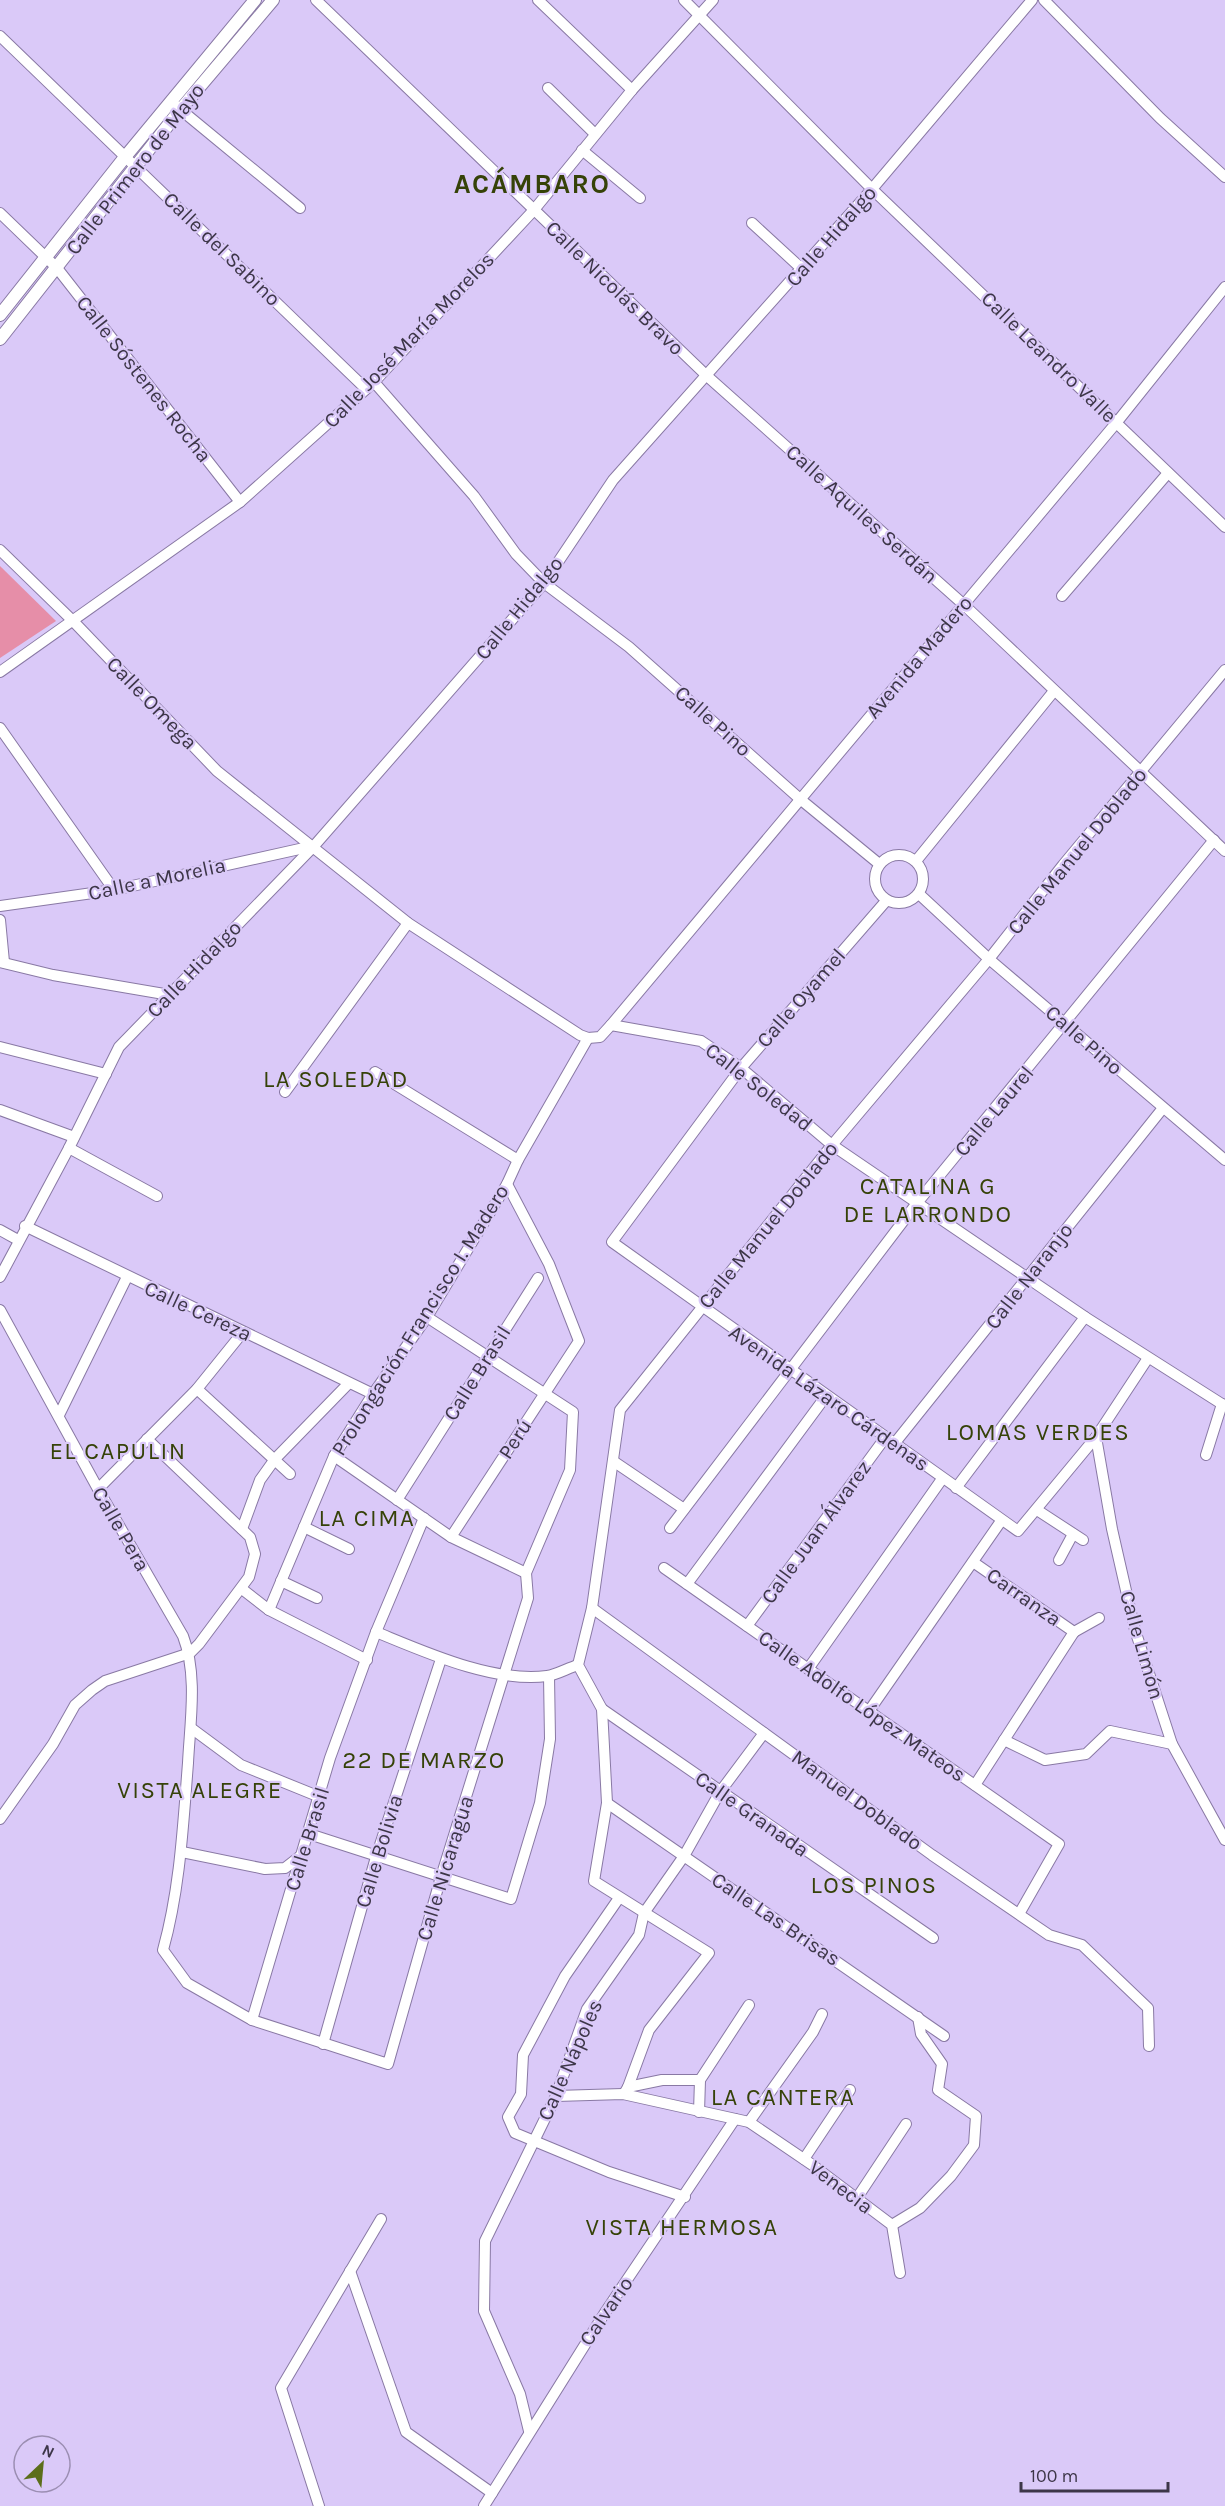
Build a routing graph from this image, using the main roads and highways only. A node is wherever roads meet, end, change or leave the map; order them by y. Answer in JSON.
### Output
{"nodes":[{"id":1,"x":255,"y":0,"type":"edge"},
{"id":2,"x":273,"y":0,"type":"edge"},
{"id":3,"x":0,"y":315,"type":"edge"},
{"id":4,"x":0,"y":339,"type":"edge"}],
"edges":[{"from":1,"to":3,"type":"main road","name":"Calle Primero de Mayo"},
{"from":2,"to":4,"type":"main road","name":"Calle Primero de Mayo"}]}
